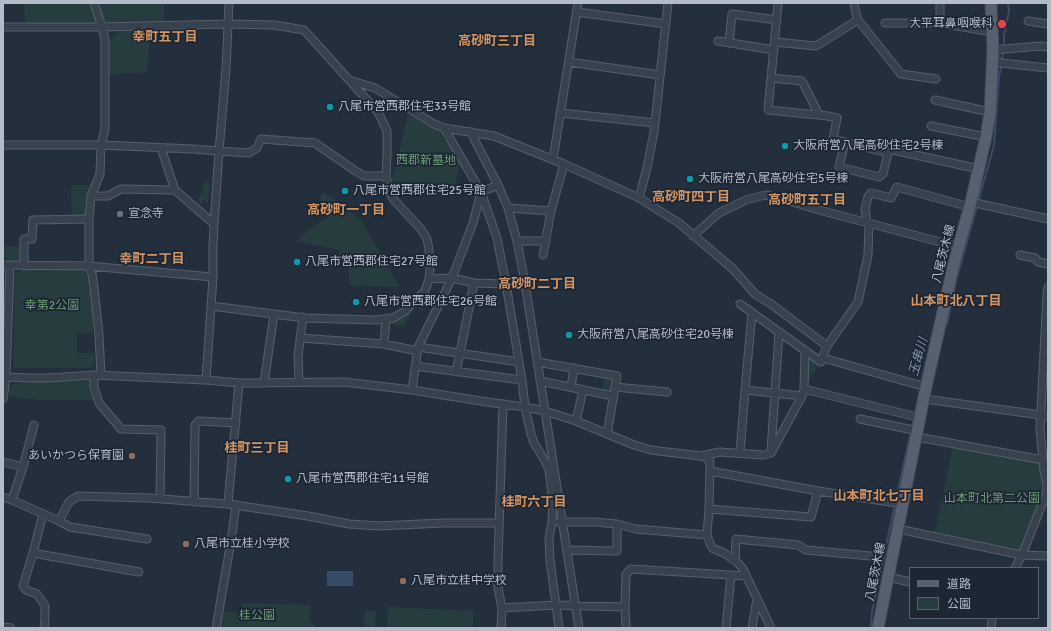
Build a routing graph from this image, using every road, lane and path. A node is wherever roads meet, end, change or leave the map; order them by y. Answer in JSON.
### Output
{"nodes":[{"id":1,"x":94,"y":3,"type":"edge"},
{"id":2,"x":229,"y":3,"type":"edge"},
{"id":3,"x":578,"y":3,"type":"edge"},
{"id":4,"x":668,"y":3,"type":"edge"},
{"id":5,"x":778,"y":3,"type":"edge"},
{"id":6,"x":854,"y":3,"type":"edge"},
{"id":7,"x":940,"y":3,"type":"edge"},
{"id":8,"x":991,"y":3,"type":"edge"},
{"id":9,"x":577,"y":12,"type":"junction"},
{"id":10,"x":777,"y":20,"type":"junction"},
{"id":11,"x":858,"y":20,"type":"junction"},
{"id":12,"x":1028,"y":21,"type":"dead end"},
{"id":13,"x":886,"y":23,"type":"dead end"},
{"id":14,"x":940,"y":23,"type":"junction"},
{"id":15,"x":228,"y":24,"type":"junction"},
{"id":16,"x":666,"y":24,"type":"junction"},
{"id":17,"x":1048,"y":24,"type":"edge"},
{"id":18,"x":3,"y":27,"type":"edge"},
{"id":19,"x":102,"y":27,"type":"junction"},
{"id":20,"x":992,"y":32,"type":"junction"},
{"id":21,"x":718,"y":41,"type":"dead end"},
{"id":22,"x":775,"y":42,"type":"junction"},
{"id":23,"x":729,"y":43,"type":"junction"},
{"id":24,"x":1048,"y":47,"type":"edge"},
{"id":25,"x":774,"y":50,"type":"junction"},
{"id":26,"x":996,"y":50,"type":"junction"},
{"id":27,"x":569,"y":62,"type":"junction"},
{"id":28,"x":999,"y":62,"type":"junction"},
{"id":29,"x":1048,"y":68,"type":"edge"},
{"id":30,"x":660,"y":75,"type":"junction"},
{"id":31,"x":771,"y":78,"type":"junction"},
{"id":32,"x":936,"y":79,"type":"dead end"},
{"id":33,"x":349,"y":80,"type":"junction"},
{"id":34,"x":935,"y":100,"type":"dead end"},
{"id":35,"x":561,"y":112,"type":"junction"},
{"id":36,"x":990,"y":112,"type":"junction"},
{"id":37,"x":819,"y":115,"type":"junction"},
{"id":38,"x":655,"y":123,"type":"junction"},
{"id":39,"x":931,"y":126,"type":"dead end"},
{"id":40,"x":444,"y":128,"type":"junction"},
{"id":41,"x":470,"y":131,"type":"junction"},
{"id":42,"x":986,"y":137,"type":"junction"},
{"id":43,"x":845,"y":142,"type":"junction"},
{"id":44,"x":3,"y":144,"type":"edge"},
{"id":45,"x":101,"y":145,"type":"junction"},
{"id":46,"x":160,"y":148,"type":"junction"},
{"id":47,"x":218,"y":152,"type":"junction"},
{"id":48,"x":888,"y":152,"type":"junction"},
{"id":49,"x":553,"y":159,"type":"junction"},
{"id":50,"x":564,"y":164,"type":"junction"},
{"id":51,"x":979,"y":169,"type":"junction"},
{"id":52,"x":386,"y":176,"type":"junction"},
{"id":53,"x":498,"y":185,"type":"junction"},
{"id":54,"x":175,"y":190,"type":"junction"},
{"id":55,"x":481,"y":192,"type":"junction"},
{"id":56,"x":91,"y":196,"type":"junction"},
{"id":57,"x":638,"y":198,"type":"junction"},
{"id":58,"x":974,"y":204,"type":"junction"},
{"id":59,"x":508,"y":208,"type":"junction"},
{"id":60,"x":551,"y":211,"type":"junction"},
{"id":61,"x":89,"y":219,"type":"junction"},
{"id":62,"x":1048,"y":219,"type":"edge"},
{"id":63,"x":868,"y":223,"type":"junction"},
{"id":64,"x":214,"y":224,"type":"junction"},
{"id":65,"x":693,"y":236,"type":"junction"},
{"id":66,"x":517,"y":241,"type":"junction"},
{"id":67,"x":546,"y":241,"type":"junction"},
{"id":68,"x":959,"y":247,"type":"junction"},
{"id":69,"x":543,"y":255,"type":"dead end"},
{"id":70,"x":1020,"y":255,"type":"dead end"},
{"id":71,"x":1048,"y":264,"type":"edge"},
{"id":72,"x":7,"y":265,"type":"edge"},
{"id":73,"x":24,"y":266,"type":"junction"},
{"id":74,"x":89,"y":266,"type":"junction"},
{"id":75,"x":213,"y":277,"type":"junction"},
{"id":76,"x":452,"y":278,"type":"junction"},
{"id":77,"x":429,"y":279,"type":"junction"},
{"id":78,"x":474,"y":283,"type":"junction"},
{"id":79,"x":525,"y":283,"type":"junction"},
{"id":80,"x":506,"y":284,"type":"junction"},
{"id":81,"x":1048,"y":287,"type":"edge"},
{"id":82,"x":740,"y":304,"type":"dead end"},
{"id":83,"x":211,"y":306,"type":"junction"},
{"id":84,"x":752,"y":312,"type":"junction"},
{"id":85,"x":274,"y":314,"type":"junction"},
{"id":86,"x":303,"y":317,"type":"junction"},
{"id":87,"x":386,"y":319,"type":"junction"},
{"id":88,"x":779,"y":333,"type":"junction"},
{"id":89,"x":300,"y":338,"type":"junction"},
{"id":90,"x":384,"y":344,"type":"junction"},
{"id":91,"x":827,"y":346,"type":"junction"},
{"id":92,"x":418,"y":349,"type":"junction"},
{"id":93,"x":805,"y":351,"type":"junction"},
{"id":94,"x":460,"y":353,"type":"junction"},
{"id":95,"x":1046,"y":354,"type":"edge"},
{"id":96,"x":823,"y":358,"type":"junction"},
{"id":97,"x":519,"y":362,"type":"junction"},
{"id":98,"x":537,"y":362,"type":"junction"},
{"id":99,"x":415,"y":366,"type":"junction"},
{"id":100,"x":574,"y":368,"type":"junction"},
{"id":101,"x":1046,"y":370,"type":"edge"},
{"id":102,"x":456,"y":372,"type":"junction"},
{"id":103,"x":97,"y":375,"type":"junction"},
{"id":104,"x":5,"y":377,"type":"edge"},
{"id":105,"x":206,"y":380,"type":"junction"},
{"id":106,"x":522,"y":380,"type":"junction"},
{"id":107,"x":540,"y":381,"type":"junction"},
{"id":108,"x":299,"y":382,"type":"junction"},
{"id":109,"x":239,"y":383,"type":"junction"},
{"id":110,"x":264,"y":383,"type":"junction"},
{"id":111,"x":923,"y":386,"type":"junction"},
{"id":112,"x":571,"y":387,"type":"junction"},
{"id":113,"x":615,"y":387,"type":"junction"},
{"id":114,"x":804,"y":389,"type":"junction"},
{"id":115,"x":412,"y":390,"type":"junction"},
{"id":116,"x":583,"y":390,"type":"junction"},
{"id":117,"x":745,"y":390,"type":"junction"},
{"id":118,"x":667,"y":392,"type":"dead end"},
{"id":119,"x":774,"y":393,"type":"junction"},
{"id":120,"x":614,"y":396,"type":"junction"},
{"id":121,"x":802,"y":396,"type":"junction"},
{"id":122,"x":3,"y":399,"type":"edge"},
{"id":123,"x":925,"y":399,"type":"junction"},
{"id":124,"x":503,"y":404,"type":"junction"},
{"id":125,"x":525,"y":407,"type":"junction"},
{"id":126,"x":545,"y":412,"type":"junction"},
{"id":127,"x":1044,"y":416,"type":"edge"},
{"id":128,"x":918,"y":417,"type":"junction"},
{"id":129,"x":860,"y":419,"type":"dead end"},
{"id":130,"x":576,"y":421,"type":"junction"},
{"id":131,"x":236,"y":423,"type":"junction"},
{"id":132,"x":34,"y":425,"type":"dead end"},
{"id":133,"x":917,"y":433,"type":"junction"},
{"id":134,"x":607,"y":434,"type":"junction"},
{"id":135,"x":740,"y":453,"type":"junction"},
{"id":136,"x":771,"y":453,"type":"junction"},
{"id":137,"x":703,"y":456,"type":"junction"},
{"id":138,"x":1043,"y":460,"type":"junction"},
{"id":139,"x":3,"y":462,"type":"edge"},
{"id":140,"x":23,"y":467,"type":"junction"},
{"id":141,"x":710,"y":471,"type":"junction"},
{"id":142,"x":818,"y":491,"type":"junction"},
{"id":143,"x":3,"y":498,"type":"edge"},
{"id":144,"x":160,"y":499,"type":"junction"},
{"id":145,"x":12,"y":500,"type":"junction"},
{"id":146,"x":1046,"y":500,"type":"edge"},
{"id":147,"x":194,"y":502,"type":"junction"},
{"id":148,"x":228,"y":504,"type":"junction"},
{"id":149,"x":901,"y":504,"type":"junction"},
{"id":150,"x":236,"y":505,"type":"junction"},
{"id":151,"x":710,"y":508,"type":"junction"},
{"id":152,"x":43,"y":514,"type":"junction"},
{"id":153,"x":59,"y":521,"type":"junction"},
{"id":154,"x":552,"y":522,"type":"junction"},
{"id":155,"x":563,"y":522,"type":"junction"},
{"id":156,"x":499,"y":523,"type":"junction"},
{"id":157,"x":617,"y":524,"type":"junction"},
{"id":158,"x":898,"y":529,"type":"junction"},
{"id":159,"x":707,"y":535,"type":"junction"},
{"id":160,"x":147,"y":539,"type":"dead end"},
{"id":161,"x":567,"y":550,"type":"junction"},
{"id":162,"x":33,"y":553,"type":"junction"},
{"id":163,"x":1022,"y":555,"type":"junction"},
{"id":164,"x":1048,"y":556,"type":"edge"},
{"id":165,"x":886,"y":558,"type":"junction"},
{"id":166,"x":735,"y":561,"type":"junction"},
{"id":167,"x":1016,"y":567,"type":"edge"},
{"id":168,"x":139,"y":572,"type":"dead end"},
{"id":169,"x":731,"y":575,"type":"junction"},
{"id":170,"x":746,"y":576,"type":"junction"},
{"id":171,"x":888,"y":578,"type":"junction"},
{"id":172,"x":909,"y":582,"type":"edge"},
{"id":173,"x":757,"y":598,"type":"junction"},
{"id":174,"x":556,"y":605,"type":"junction"},
{"id":175,"x":575,"y":606,"type":"junction"},
{"id":176,"x":625,"y":607,"type":"junction"},
{"id":177,"x":502,"y":608,"type":"junction"},
{"id":178,"x":3,"y":626,"type":"edge"},
{"id":179,"x":11,"y":628,"type":"edge"},
{"id":180,"x":44,"y":628,"type":"edge"},
{"id":181,"x":216,"y":628,"type":"edge"},
{"id":182,"x":501,"y":628,"type":"edge"},
{"id":183,"x":559,"y":628,"type":"edge"},
{"id":184,"x":579,"y":628,"type":"edge"},
{"id":185,"x":626,"y":628,"type":"edge"},
{"id":186,"x":726,"y":628,"type":"edge"},
{"id":187,"x":752,"y":628,"type":"edge"},
{"id":188,"x":771,"y":628,"type":"edge"},
{"id":189,"x":878,"y":628,"type":"edge"}],
"edges":[{"from":1,"to":19,"type":"street"},
{"from":2,"to":15,"type":"street"},
{"from":3,"to":9,"type":"street"},
{"from":4,"to":16,"type":"street"},
{"from":5,"to":10,"type":"street"},
{"from":6,"to":11,"type":"street"},
{"from":7,"to":14,"type":"street"},
{"from":8,"to":20,"type":"main road","name":"八尾茨木線"},
{"from":9,"to":16,"type":"street"},
{"from":9,"to":27,"type":"street"},
{"from":10,"to":22,"type":"street"},
{"from":10,"to":23,"type":"street"},
{"from":11,"to":22,"type":"street"},
{"from":11,"to":32,"type":"street"},
{"from":12,"to":17,"type":"street"},
{"from":13,"to":14,"type":"street"},
{"from":14,"to":20,"type":"street"},
{"from":15,"to":19,"type":"street"},
{"from":15,"to":33,"type":"street"},
{"from":15,"to":47,"type":"street"},
{"from":16,"to":30,"type":"street"},
{"from":18,"to":19,"type":"street"},
{"from":19,"to":45,"type":"street"},
{"from":20,"to":26,"type":"main road","name":"八尾茨木線"},
{"from":21,"to":23,"type":"street"},
{"from":22,"to":25,"type":"street"},
{"from":23,"to":25,"type":"street"},
{"from":24,"to":26,"type":"street"},
{"from":25,"to":31,"type":"street"},
{"from":26,"to":28,"type":"main road","name":"八尾茨木線"},
{"from":27,"to":30,"type":"street"},
{"from":27,"to":35,"type":"street"},
{"from":28,"to":29,"type":"street"},
{"from":28,"to":36,"type":"main road","name":"八尾茨木線"},
{"from":30,"to":38,"type":"street"},
{"from":31,"to":37,"type":"street"},
{"from":31,"to":37,"type":"street"},
{"from":33,"to":40,"type":"street"},
{"from":33,"to":52,"type":"street"},
{"from":34,"to":36,"type":"street"},
{"from":35,"to":38,"type":"street"},
{"from":35,"to":49,"type":"street"},
{"from":36,"to":42,"type":"main road","name":"八尾茨木線"},
{"from":37,"to":43,"type":"street"},
{"from":38,"to":57,"type":"street"},
{"from":39,"to":42,"type":"street"},
{"from":40,"to":41,"type":"street"},
{"from":40,"to":55,"type":"street"},
{"from":41,"to":49,"type":"street"},
{"from":41,"to":53,"type":"street"},
{"from":42,"to":51,"type":"main road","name":"八尾茨木線"},
{"from":43,"to":48,"type":"street"},
{"from":43,"to":48,"type":"street"},
{"from":44,"to":45,"type":"street"},
{"from":45,"to":46,"type":"street"},
{"from":45,"to":56,"type":"street"},
{"from":46,"to":47,"type":"street"},
{"from":46,"to":54,"type":"street"},
{"from":47,"to":52,"type":"street"},
{"from":47,"to":64,"type":"street"},
{"from":48,"to":51,"type":"street"},
{"from":49,"to":50,"type":"street"},
{"from":50,"to":57,"type":"street"},
{"from":50,"to":60,"type":"street"},
{"from":51,"to":58,"type":"main road","name":"八尾茨木線"},
{"from":52,"to":77,"type":"street"},
{"from":53,"to":55,"type":"street"},
{"from":53,"to":59,"type":"street"},
{"from":54,"to":56,"type":"street"},
{"from":54,"to":64,"type":"street"},
{"from":55,"to":76,"type":"street"},
{"from":55,"to":80,"type":"street"},
{"from":56,"to":61,"type":"street"},
{"from":57,"to":65,"type":"street"},
{"from":58,"to":62,"type":"street"},
{"from":58,"to":63,"type":"street"},
{"from":58,"to":68,"type":"main road","name":"八尾茨木線"},
{"from":59,"to":60,"type":"street"},
{"from":59,"to":66,"type":"street"},
{"from":60,"to":67,"type":"street"},
{"from":61,"to":73,"type":"street"},
{"from":61,"to":74,"type":"street"},
{"from":63,"to":65,"type":"street"},
{"from":63,"to":68,"type":"street"},
{"from":63,"to":91,"type":"street"},
{"from":64,"to":75,"type":"street"},
{"from":65,"to":91,"type":"street"},
{"from":66,"to":67,"type":"street"},
{"from":66,"to":79,"type":"street"},
{"from":67,"to":69,"type":"street"},
{"from":68,"to":111,"type":"main road","name":"八尾茨木線"},
{"from":70,"to":71,"type":"street"},
{"from":72,"to":73,"type":"street"},
{"from":72,"to":104,"type":"street"},
{"from":73,"to":74,"type":"street"},
{"from":74,"to":75,"type":"street"},
{"from":74,"to":103,"type":"street"},
{"from":75,"to":83,"type":"street"},
{"from":76,"to":77,"type":"street"},
{"from":76,"to":78,"type":"street"},
{"from":76,"to":92,"type":"street"},
{"from":77,"to":87,"type":"street"},
{"from":78,"to":80,"type":"street"},
{"from":78,"to":94,"type":"street"},
{"from":79,"to":80,"type":"street"},
{"from":79,"to":98,"type":"street"},
{"from":80,"to":97,"type":"street"},
{"from":81,"to":95,"type":"street"},
{"from":82,"to":84,"type":"street"},
{"from":83,"to":85,"type":"street"},
{"from":83,"to":105,"type":"street"},
{"from":84,"to":88,"type":"street"},
{"from":84,"to":117,"type":"street"},
{"from":85,"to":86,"type":"street"},
{"from":85,"to":110,"type":"street"},
{"from":86,"to":87,"type":"street"},
{"from":86,"to":89,"type":"street"},
{"from":87,"to":90,"type":"street"},
{"from":88,"to":93,"type":"street"},
{"from":88,"to":119,"type":"street"},
{"from":89,"to":90,"type":"street"},
{"from":89,"to":108,"type":"street"},
{"from":90,"to":92,"type":"street"},
{"from":91,"to":96,"type":"street"},
{"from":92,"to":94,"type":"street"},
{"from":92,"to":99,"type":"street"},
{"from":93,"to":96,"type":"street"},
{"from":93,"to":114,"type":"street"},
{"from":94,"to":97,"type":"street"},
{"from":94,"to":102,"type":"street"},
{"from":95,"to":101,"type":"street"},
{"from":96,"to":111,"type":"street"},
{"from":97,"to":106,"type":"street"},
{"from":98,"to":100,"type":"street"},
{"from":98,"to":107,"type":"street"},
{"from":99,"to":102,"type":"street"},
{"from":99,"to":115,"type":"street"},
{"from":100,"to":112,"type":"street"},
{"from":100,"to":113,"type":"street"},
{"from":101,"to":127,"type":"street"},
{"from":102,"to":106,"type":"street"},
{"from":103,"to":104,"type":"street"},
{"from":103,"to":105,"type":"street"},
{"from":103,"to":144,"type":"street"},
{"from":104,"to":122,"type":"street"},
{"from":105,"to":109,"type":"street"},
{"from":106,"to":125,"type":"street"},
{"from":107,"to":112,"type":"street"},
{"from":107,"to":126,"type":"street"},
{"from":108,"to":110,"type":"street"},
{"from":108,"to":115,"type":"street"},
{"from":109,"to":110,"type":"street"},
{"from":109,"to":131,"type":"street"},
{"from":111,"to":123,"type":"main road","name":"八尾茨木線"},
{"from":112,"to":116,"type":"street"},
{"from":113,"to":118,"type":"street"},
{"from":113,"to":120,"type":"street"},
{"from":114,"to":121,"type":"street"},
{"from":114,"to":128,"type":"street"},
{"from":115,"to":124,"type":"street"},
{"from":116,"to":120,"type":"street"},
{"from":116,"to":130,"type":"street"},
{"from":117,"to":119,"type":"street"},
{"from":117,"to":135,"type":"street"},
{"from":119,"to":121,"type":"street"},
{"from":119,"to":136,"type":"street"},
{"from":120,"to":134,"type":"street"},
{"from":121,"to":136,"type":"street"},
{"from":123,"to":127,"type":"street"},
{"from":123,"to":128,"type":"main road","name":"八尾茨木線"},
{"from":124,"to":125,"type":"street"},
{"from":124,"to":156,"type":"street"},
{"from":125,"to":126,"type":"street"},
{"from":125,"to":154,"type":"street"},
{"from":126,"to":130,"type":"street"},
{"from":126,"to":155,"type":"street"},
{"from":127,"to":138,"type":"street"},
{"from":128,"to":133,"type":"main road","name":"八尾茨木線"},
{"from":129,"to":133,"type":"street"},
{"from":130,"to":134,"type":"street"},
{"from":131,"to":147,"type":"street"},
{"from":131,"to":148,"type":"street"},
{"from":132,"to":140,"type":"street"},
{"from":133,"to":138,"type":"street"},
{"from":133,"to":149,"type":"main road","name":"八尾茨木線"},
{"from":134,"to":137,"type":"street"},
{"from":135,"to":136,"type":"street"},
{"from":135,"to":137,"type":"street"},
{"from":137,"to":141,"type":"street"},
{"from":138,"to":146,"type":"street"},
{"from":139,"to":140,"type":"street"},
{"from":140,"to":145,"type":"street"},
{"from":141,"to":142,"type":"street"},
{"from":141,"to":151,"type":"street"},
{"from":142,"to":149,"type":"street"},
{"from":142,"to":151,"type":"street"},
{"from":143,"to":145,"type":"street"},
{"from":144,"to":147,"type":"street"},
{"from":144,"to":153,"type":"street"},
{"from":145,"to":152,"type":"street"},
{"from":146,"to":163,"type":"street"},
{"from":147,"to":148,"type":"street"},
{"from":148,"to":150,"type":"street"},
{"from":149,"to":158,"type":"main road","name":"八尾茨木線"},
{"from":150,"to":156,"type":"street"},
{"from":150,"to":181,"type":"street"},
{"from":151,"to":159,"type":"street"},
{"from":152,"to":153,"type":"street"},
{"from":152,"to":162,"type":"street"},
{"from":153,"to":160,"type":"street"},
{"from":154,"to":155,"type":"street"},
{"from":154,"to":174,"type":"street"},
{"from":155,"to":157,"type":"street"},
{"from":155,"to":161,"type":"street"},
{"from":156,"to":177,"type":"street"},
{"from":157,"to":159,"type":"street"},
{"from":157,"to":161,"type":"street"},
{"from":158,"to":163,"type":"street"},
{"from":158,"to":165,"type":"main road","name":"八尾茨木線"},
{"from":159,"to":166,"type":"street"},
{"from":161,"to":175,"type":"street"},
{"from":162,"to":168,"type":"street"},
{"from":162,"to":180,"type":"street"},
{"from":163,"to":164,"type":"street"},
{"from":163,"to":167,"type":"street"},
{"from":165,"to":166,"type":"street"},
{"from":165,"to":171,"type":"main road","name":"八尾茨木線"},
{"from":166,"to":170,"type":"street"},
{"from":169,"to":170,"type":"street"},
{"from":169,"to":176,"type":"street"},
{"from":169,"to":186,"type":"street"},
{"from":170,"to":173,"type":"street"},
{"from":171,"to":172,"type":"street"},
{"from":171,"to":189,"type":"main road","name":"八尾茨木線"},
{"from":173,"to":187,"type":"street"},
{"from":173,"to":188,"type":"street"},
{"from":174,"to":175,"type":"street"},
{"from":174,"to":177,"type":"street"},
{"from":174,"to":183,"type":"street"},
{"from":175,"to":176,"type":"street"},
{"from":175,"to":184,"type":"street"},
{"from":176,"to":185,"type":"street"},
{"from":177,"to":182,"type":"street"},
{"from":178,"to":179,"type":"street"}]}
